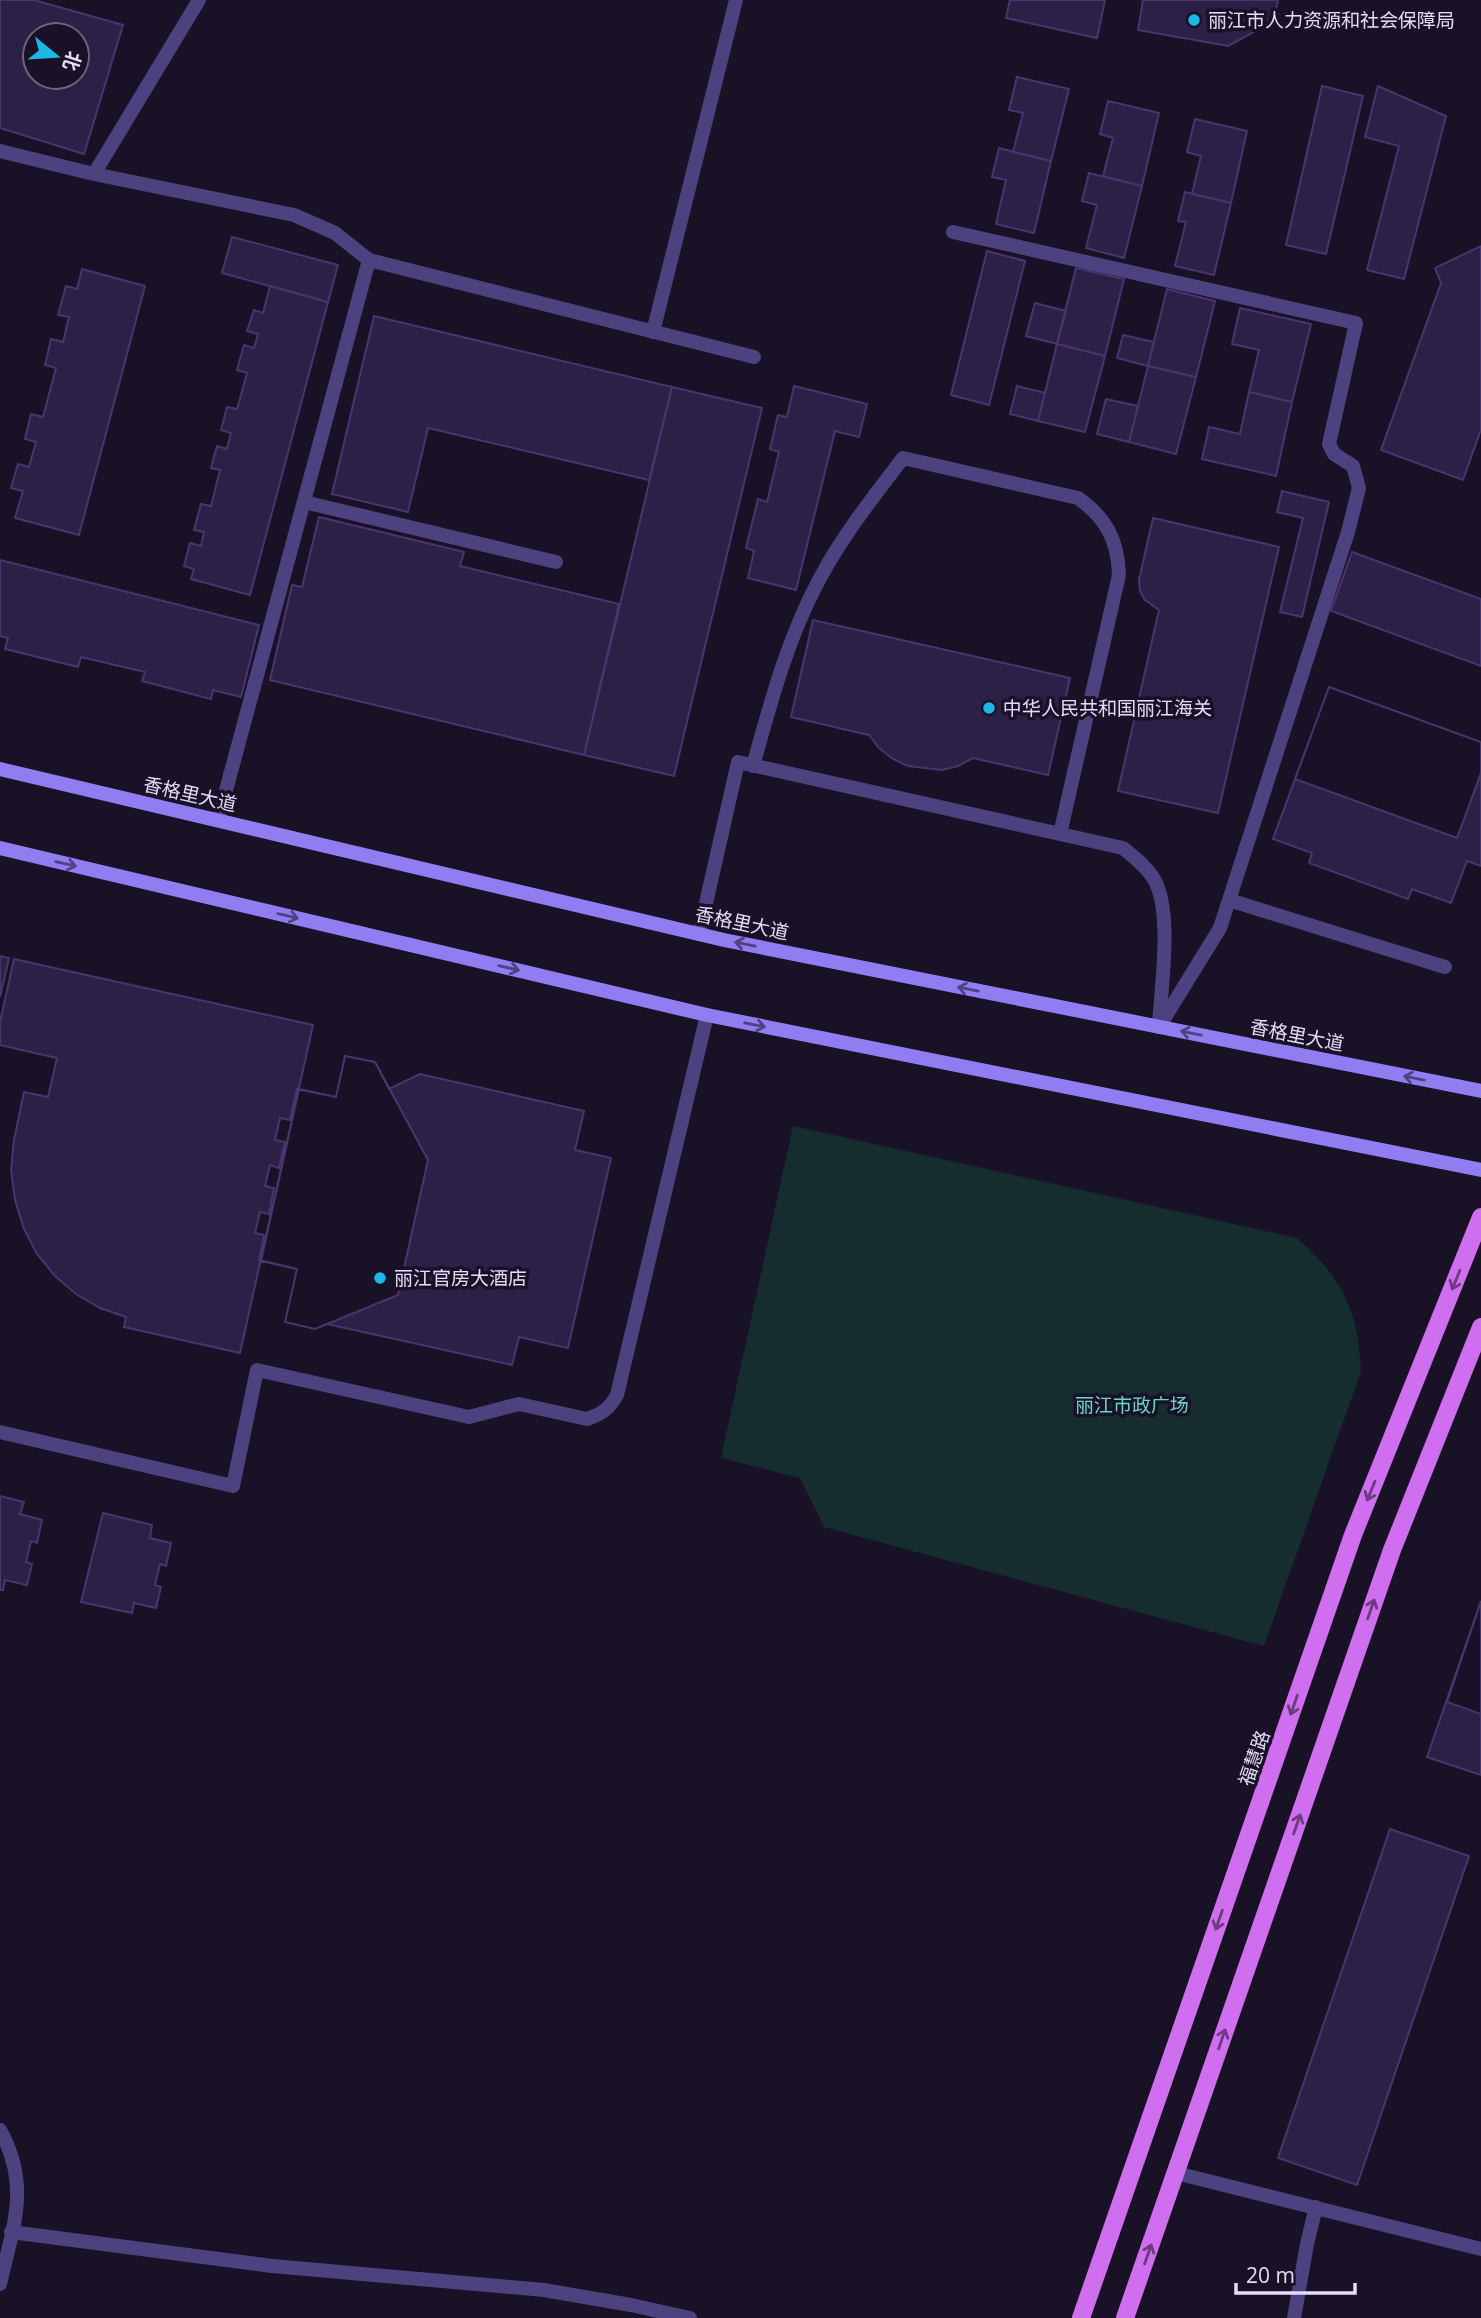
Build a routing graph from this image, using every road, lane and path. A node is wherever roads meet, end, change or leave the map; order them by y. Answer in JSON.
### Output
{"nodes":[{"id":1,"x":199,"y":0,"type":"edge"},
{"id":2,"x":736,"y":0,"type":"edge"},
{"id":3,"x":0,"y":151,"type":"edge"},
{"id":4,"x":94,"y":174,"type":"junction"},
{"id":5,"x":953,"y":232,"type":"dead end"},
{"id":6,"x":369,"y":260,"type":"junction"},
{"id":7,"x":653,"y":332,"type":"junction"},
{"id":8,"x":754,"y":357,"type":"dead end"},
{"id":9,"x":304,"y":502,"type":"junction"},
{"id":10,"x":556,"y":562,"type":"dead end"},
{"id":11,"x":753,"y":765,"type":"junction"},
{"id":12,"x":0,"y":769,"type":"edge"},
{"id":13,"x":218,"y":820,"type":"junction"},
{"id":14,"x":1060,"y":834,"type":"junction"},
{"id":15,"x":0,"y":848,"type":"edge"},
{"id":16,"x":1229,"y":900,"type":"junction"},
{"id":17,"x":699,"y":934,"type":"junction"},
{"id":18,"x":1445,"y":967,"type":"dead end"},
{"id":19,"x":707,"y":1015,"type":"junction"},
{"id":20,"x":1159,"y":1027,"type":"junction"},
{"id":21,"x":1481,"y":1091,"type":"edge"},
{"id":22,"x":1481,"y":1170,"type":"edge"},
{"id":23,"x":1481,"y":1217,"type":"edge"},
{"id":24,"x":1481,"y":1328,"type":"edge"},
{"id":25,"x":0,"y":1432,"type":"edge"},
{"id":26,"x":0,"y":2130,"type":"edge"},
{"id":27,"x":1176,"y":2173,"type":"junction"},
{"id":28,"x":1316,"y":2207,"type":"junction"},
{"id":29,"x":11,"y":2232,"type":"junction"},
{"id":30,"x":1481,"y":2249,"type":"edge"},
{"id":31,"x":0,"y":2284,"type":"edge"},
{"id":32,"x":690,"y":2318,"type":"edge"},
{"id":33,"x":1081,"y":2318,"type":"edge"},
{"id":34,"x":1125,"y":2318,"type":"edge"},
{"id":35,"x":1294,"y":2318,"type":"edge"}],
"edges":[{"from":1,"to":4,"type":"street"},
{"from":2,"to":7,"type":"street"},
{"from":3,"to":4,"type":"street"},
{"from":4,"to":6,"type":"street"},
{"from":5,"to":16,"type":"street"},
{"from":6,"to":7,"type":"street"},
{"from":6,"to":9,"type":"street"},
{"from":7,"to":8,"type":"street"},
{"from":9,"to":10,"type":"street"},
{"from":9,"to":13,"type":"street"},
{"from":11,"to":14,"type":"street"},
{"from":11,"to":14,"type":"street"},
{"from":11,"to":17,"type":"street"},
{"from":12,"to":13,"type":"main road","name":"香格里大道"},
{"from":13,"to":17,"type":"main road","name":"香格里大道"},
{"from":14,"to":20,"type":"street"},
{"from":15,"to":19,"type":"main road","one_way":true},
{"from":16,"to":18,"type":"street"},
{"from":16,"to":20,"type":"street"},
{"from":20,"to":17,"type":"main road","name":"香格里大道","one_way":true},
{"from":19,"to":22,"type":"main road","one_way":true},
{"from":19,"to":25,"type":"street"},
{"from":21,"to":20,"type":"main road","name":"香格里大道","one_way":true},
{"from":23,"to":33,"type":"main road","name":"福慧路","one_way":true},
{"from":27,"to":24,"type":"main road","one_way":true},
{"from":26,"to":29,"type":"street"},
{"from":27,"to":28,"type":"street"},
{"from":34,"to":27,"type":"main road","one_way":true},
{"from":28,"to":30,"type":"street"},
{"from":28,"to":35,"type":"street"},
{"from":29,"to":31,"type":"street"},
{"from":29,"to":32,"type":"street"}]}
